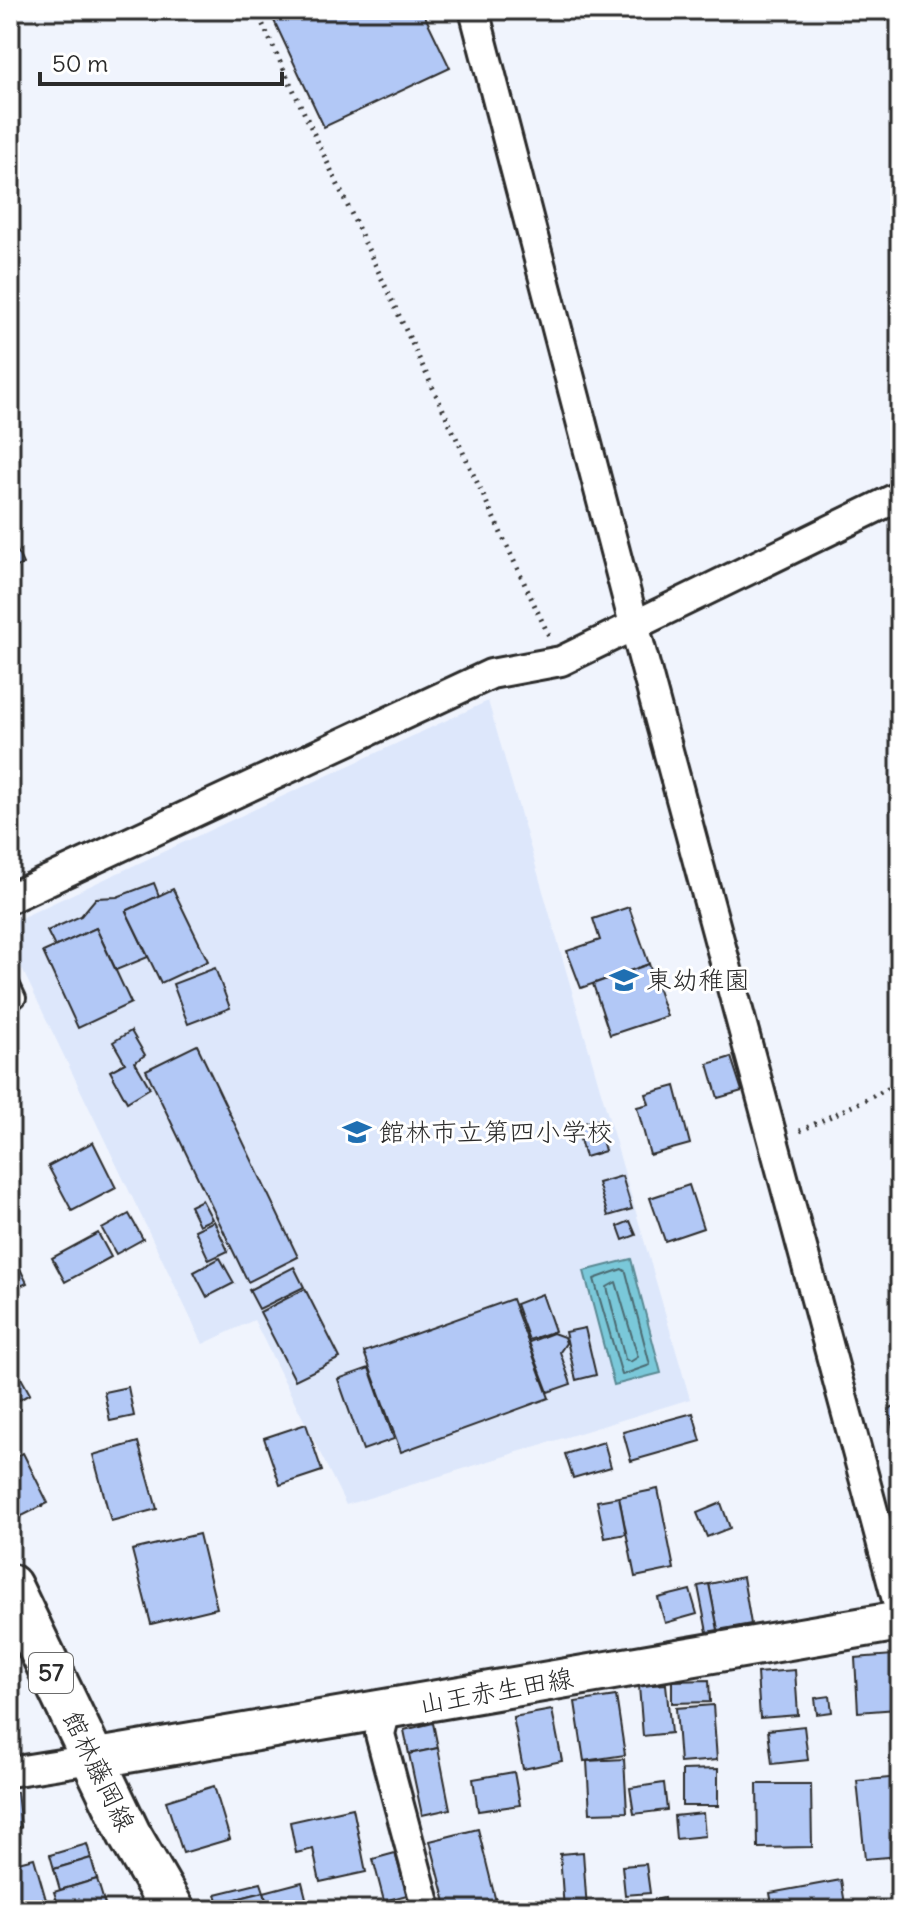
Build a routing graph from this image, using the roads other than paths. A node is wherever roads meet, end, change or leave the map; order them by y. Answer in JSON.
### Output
{"nodes":[{"id":1,"x":474,"y":10,"type":"edge"},
{"id":2,"x":900,"y":496,"type":"edge"},
{"id":3,"x":635,"y":628,"type":"junction"},
{"id":4,"x":10,"y":898,"type":"edge"},
{"id":5,"x":10,"y":981,"type":"edge"},
{"id":6,"x":10,"y":1005,"type":"edge"},
{"id":7,"x":10,"y":1586,"type":"edge"},
{"id":8,"x":900,"y":1611,"type":"edge"},
{"id":9,"x":900,"y":1621,"type":"edge"},
{"id":10,"x":386,"y":1710,"type":"junction"},
{"id":11,"x":92,"y":1759,"type":"junction"},
{"id":12,"x":10,"y":1772,"type":"edge"},
{"id":13,"x":173,"y":1910,"type":"edge"},
{"id":14,"x":427,"y":1910,"type":"edge"}],
"edges":[{"from":1,"to":3,"type":"street"},
{"from":2,"to":3,"type":"street"},
{"from":3,"to":4,"type":"street"},
{"from":3,"to":8,"type":"street"},
{"from":5,"to":6,"type":"lane"},
{"from":7,"to":11,"type":"main road","name":"館林藤岡線","number":"57"},
{"from":9,"to":10,"type":"main road","name":"山王赤生田線"},
{"from":10,"to":11,"type":"main road","name":"山王赤生田線"},
{"from":10,"to":14,"type":"street"},
{"from":11,"to":12,"type":"street"},
{"from":11,"to":13,"type":"main road","name":"館林藤岡線","number":"57"}]}
